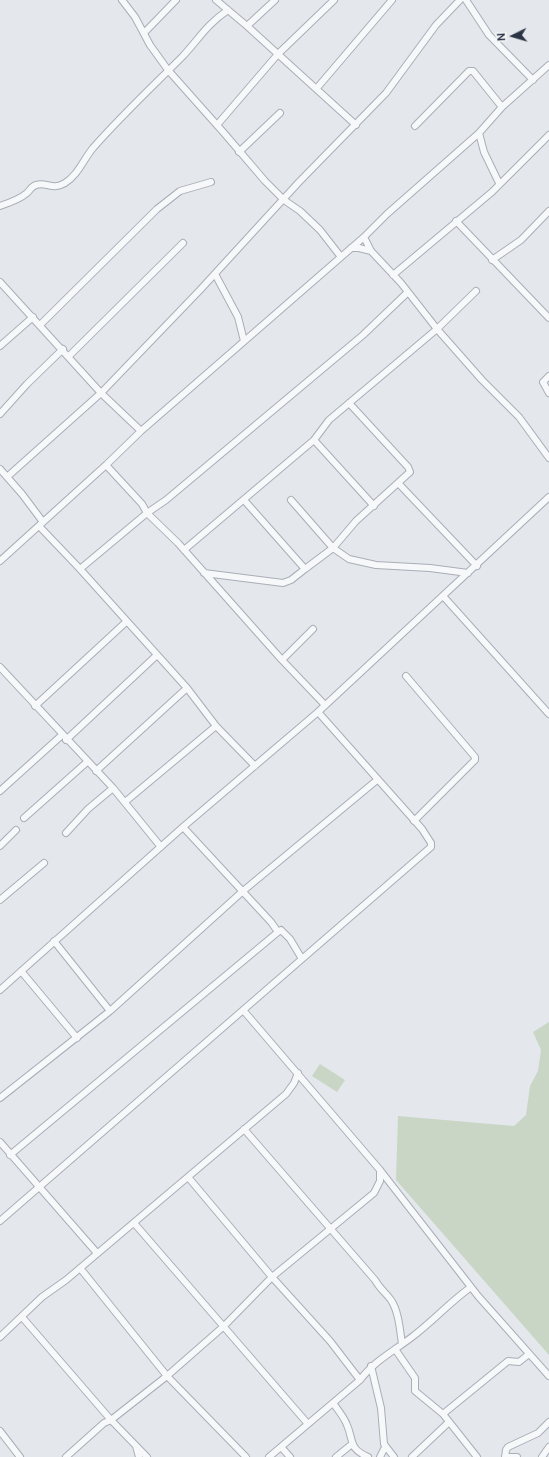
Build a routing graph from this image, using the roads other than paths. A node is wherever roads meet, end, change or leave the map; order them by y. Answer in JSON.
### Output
{"nodes":[{"id":1,"x":122,"y":0,"type":"edge"},
{"id":2,"x":176,"y":0,"type":"edge"},
{"id":3,"x":217,"y":0,"type":"edge"},
{"id":4,"x":275,"y":0,"type":"edge"},
{"id":5,"x":334,"y":0,"type":"edge"},
{"id":6,"x":392,"y":0,"type":"edge"},
{"id":7,"x":460,"y":0,"type":"edge"},
{"id":8,"x":466,"y":0,"type":"edge"},
{"id":9,"x":228,"y":10,"type":"junction"},
{"id":10,"x":247,"y":26,"type":"junction"},
{"id":11,"x":144,"y":33,"type":"junction"},
{"id":12,"x":278,"y":54,"type":"junction"},
{"id":13,"x":549,"y":65,"type":"edge"},
{"id":14,"x":168,"y":70,"type":"junction"},
{"id":15,"x":533,"y":80,"type":"junction"},
{"id":16,"x":317,"y":88,"type":"junction"},
{"id":17,"x":502,"y":107,"type":"junction"},
{"id":18,"x":280,"y":113,"type":"dead end"},
{"id":19,"x":217,"y":125,"type":"junction"},
{"id":20,"x":356,"y":125,"type":"junction"},
{"id":21,"x":415,"y":126,"type":"dead end"},
{"id":22,"x":479,"y":133,"type":"junction"},
{"id":23,"x":549,"y":135,"type":"edge"},
{"id":24,"x":239,"y":152,"type":"junction"},
{"id":25,"x":211,"y":182,"type":"dead end"},
{"id":26,"x":499,"y":183,"type":"junction"},
{"id":27,"x":284,"y":200,"type":"junction"},
{"id":28,"x":0,"y":206,"type":"edge"},
{"id":29,"x":549,"y":211,"type":"edge"},
{"id":30,"x":456,"y":221,"type":"junction"},
{"id":31,"x":364,"y":237,"type":"junction"},
{"id":32,"x":183,"y":243,"type":"dead end"},
{"id":33,"x":350,"y":248,"type":"junction"},
{"id":34,"x":370,"y":251,"type":"junction"},
{"id":35,"x":341,"y":257,"type":"junction"},
{"id":36,"x":492,"y":260,"type":"junction"},
{"id":37,"x":215,"y":274,"type":"junction"},
{"id":38,"x":393,"y":275,"type":"junction"},
{"id":39,"x":0,"y":282,"type":"edge"},
{"id":40,"x":476,"y":291,"type":"dead end"},
{"id":41,"x":408,"y":292,"type":"junction"},
{"id":42,"x":33,"y":317,"type":"junction"},
{"id":43,"x":549,"y":318,"type":"edge"},
{"id":44,"x":40,"y":325,"type":"junction"},
{"id":45,"x":437,"y":329,"type":"junction"},
{"id":46,"x":244,"y":341,"type":"junction"},
{"id":47,"x":0,"y":346,"type":"edge"},
{"id":48,"x":63,"y":349,"type":"junction"},
{"id":49,"x":69,"y":356,"type":"junction"},
{"id":50,"x":549,"y":376,"type":"edge"},
{"id":51,"x":101,"y":393,"type":"junction"},
{"id":52,"x":549,"y":393,"type":"edge"},
{"id":53,"x":349,"y":403,"type":"junction"},
{"id":54,"x":0,"y":414,"type":"edge"},
{"id":55,"x":141,"y":431,"type":"junction"},
{"id":56,"x":314,"y":440,"type":"junction"},
{"id":57,"x":549,"y":458,"type":"edge"},
{"id":58,"x":106,"y":465,"type":"junction"},
{"id":59,"x":0,"y":469,"type":"edge"},
{"id":60,"x":7,"y":477,"type":"junction"},
{"id":61,"x":399,"y":484,"type":"junction"},
{"id":62,"x":549,"y":497,"type":"edge"},
{"id":63,"x":244,"y":500,"type":"junction"},
{"id":64,"x":291,"y":500,"type":"dead end"},
{"id":65,"x":374,"y":506,"type":"junction"},
{"id":66,"x":147,"y":513,"type":"junction"},
{"id":67,"x":41,"y":524,"type":"junction"},
{"id":68,"x":332,"y":548,"type":"junction"},
{"id":69,"x":184,"y":550,"type":"junction"},
{"id":70,"x":0,"y":560,"type":"edge"},
{"id":71,"x":477,"y":566,"type":"junction"},
{"id":72,"x":80,"y":569,"type":"junction"},
{"id":73,"x":305,"y":569,"type":"junction"},
{"id":74,"x":204,"y":573,"type":"junction"},
{"id":75,"x":468,"y":573,"type":"junction"},
{"id":76,"x":443,"y":596,"type":"junction"},
{"id":77,"x":126,"y":622,"type":"junction"},
{"id":78,"x":313,"y":629,"type":"dead end"},
{"id":79,"x":157,"y":655,"type":"junction"},
{"id":80,"x":282,"y":660,"type":"junction"},
{"id":81,"x":0,"y":667,"type":"edge"},
{"id":82,"x":406,"y":676,"type":"dead end"},
{"id":83,"x":187,"y":688,"type":"junction"},
{"id":84,"x":324,"y":704,"type":"junction"},
{"id":85,"x":35,"y":706,"type":"junction"},
{"id":86,"x":318,"y":712,"type":"junction"},
{"id":87,"x":549,"y":714,"type":"edge"},
{"id":88,"x":216,"y":726,"type":"junction"},
{"id":89,"x":64,"y":737,"type":"junction"},
{"id":90,"x":87,"y":762,"type":"junction"},
{"id":91,"x":255,"y":766,"type":"junction"},
{"id":92,"x":96,"y":771,"type":"junction"},
{"id":93,"x":377,"y":780,"type":"junction"},
{"id":94,"x":113,"y":788,"type":"junction"},
{"id":95,"x":0,"y":791,"type":"edge"},
{"id":96,"x":125,"y":802,"type":"junction"},
{"id":97,"x":24,"y":818,"type":"dead end"},
{"id":98,"x":414,"y":821,"type":"junction"},
{"id":99,"x":183,"y":827,"type":"junction"},
{"id":100,"x":16,"y":830,"type":"dead end"},
{"id":101,"x":66,"y":832,"type":"dead end"},
{"id":102,"x":0,"y":846,"type":"edge"},
{"id":103,"x":161,"y":847,"type":"junction"},
{"id":104,"x":44,"y":863,"type":"dead end"},
{"id":105,"x":244,"y":891,"type":"junction"},
{"id":106,"x":0,"y":900,"type":"edge"},
{"id":107,"x":278,"y":932,"type":"junction"},
{"id":108,"x":54,"y":941,"type":"junction"},
{"id":109,"x":302,"y":959,"type":"junction"},
{"id":110,"x":21,"y":971,"type":"junction"},
{"id":111,"x":0,"y":980,"type":"edge"},
{"id":112,"x":2,"y":988,"type":"edge"},
{"id":113,"x":243,"y":1010,"type":"junction"},
{"id":114,"x":110,"y":1011,"type":"junction"},
{"id":115,"x":78,"y":1038,"type":"junction"},
{"id":116,"x":298,"y":1073,"type":"junction"},
{"id":117,"x":0,"y":1098,"type":"edge"},
{"id":118,"x":244,"y":1129,"type":"junction"},
{"id":119,"x":0,"y":1142,"type":"edge"},
{"id":120,"x":10,"y":1155,"type":"junction"},
{"id":121,"x":380,"y":1170,"type":"junction"},
{"id":122,"x":188,"y":1177,"type":"junction"},
{"id":123,"x":39,"y":1188,"type":"junction"},
{"id":124,"x":0,"y":1221,"type":"edge"},
{"id":125,"x":134,"y":1223,"type":"junction"},
{"id":126,"x":331,"y":1229,"type":"junction"},
{"id":127,"x":97,"y":1253,"type":"junction"},
{"id":128,"x":80,"y":1268,"type":"junction"},
{"id":129,"x":272,"y":1277,"type":"junction"},
{"id":130,"x":471,"y":1287,"type":"junction"},
{"id":131,"x":22,"y":1317,"type":"junction"},
{"id":132,"x":224,"y":1326,"type":"junction"},
{"id":133,"x":0,"y":1337,"type":"edge"},
{"id":134,"x":402,"y":1344,"type":"junction"},
{"id":135,"x":395,"y":1349,"type":"junction"},
{"id":136,"x":529,"y":1354,"type":"junction"},
{"id":137,"x":371,"y":1366,"type":"junction"},
{"id":138,"x":168,"y":1376,"type":"junction"},
{"id":139,"x":549,"y":1376,"type":"edge"},
{"id":140,"x":360,"y":1380,"type":"junction"},
{"id":141,"x":333,"y":1403,"type":"junction"},
{"id":142,"x":443,"y":1414,"type":"junction"},
{"id":143,"x":111,"y":1420,"type":"junction"},
{"id":144,"x":449,"y":1422,"type":"junction"},
{"id":145,"x":549,"y":1422,"type":"edge"},
{"id":146,"x":308,"y":1424,"type":"junction"},
{"id":147,"x":0,"y":1431,"type":"edge"},
{"id":148,"x":135,"y":1443,"type":"junction"},
{"id":149,"x":352,"y":1444,"type":"junction"},
{"id":150,"x":281,"y":1447,"type":"junction"},
{"id":151,"x":385,"y":1447,"type":"junction"},
{"id":152,"x":549,"y":1447,"type":"edge"},
{"id":153,"x":20,"y":1457,"type":"edge"},
{"id":154,"x":66,"y":1457,"type":"edge"},
{"id":155,"x":139,"y":1457,"type":"edge"},
{"id":156,"x":147,"y":1457,"type":"edge"},
{"id":157,"x":246,"y":1457,"type":"edge"},
{"id":158,"x":269,"y":1457,"type":"edge"},
{"id":159,"x":290,"y":1457,"type":"edge"},
{"id":160,"x":336,"y":1457,"type":"edge"},
{"id":161,"x":368,"y":1457,"type":"edge"},
{"id":162,"x":380,"y":1457,"type":"edge"},
{"id":163,"x":394,"y":1457,"type":"edge"},
{"id":164,"x":412,"y":1457,"type":"edge"},
{"id":165,"x":477,"y":1457,"type":"edge"},
{"id":166,"x":506,"y":1457,"type":"edge"},
{"id":167,"x":517,"y":1457,"type":"edge"},
{"id":168,"x":542,"y":1457,"type":"edge"}],
"edges":[{"from":1,"to":11,"type":"street"},
{"from":2,"to":11,"type":"street"},
{"from":3,"to":9,"type":"street"},
{"from":4,"to":10,"type":"street"},
{"from":5,"to":12,"type":"street"},
{"from":6,"to":16,"type":"street"},
{"from":7,"to":20,"type":"street"},
{"from":8,"to":15,"type":"street"},
{"from":9,"to":10,"type":"street"},
{"from":9,"to":14,"type":"street"},
{"from":10,"to":12,"type":"street"},
{"from":11,"to":14,"type":"street"},
{"from":12,"to":16,"type":"street"},
{"from":12,"to":19,"type":"street"},
{"from":13,"to":15,"type":"street"},
{"from":14,"to":19,"type":"street"},
{"from":14,"to":28,"type":"street"},
{"from":15,"to":17,"type":"street"},
{"from":16,"to":20,"type":"street"},
{"from":17,"to":21,"type":"street"},
{"from":17,"to":22,"type":"street"},
{"from":18,"to":24,"type":"street"},
{"from":19,"to":24,"type":"street"},
{"from":20,"to":27,"type":"street"},
{"from":22,"to":26,"type":"street"},
{"from":22,"to":31,"type":"street"},
{"from":23,"to":26,"type":"street"},
{"from":24,"to":27,"type":"street"},
{"from":25,"to":44,"type":"street"},
{"from":26,"to":30,"type":"street"},
{"from":27,"to":35,"type":"street"},
{"from":27,"to":37,"type":"street"},
{"from":29,"to":36,"type":"street"},
{"from":30,"to":36,"type":"street"},
{"from":30,"to":38,"type":"street"},
{"from":31,"to":33,"type":"street"},
{"from":31,"to":34,"type":"street"},
{"from":32,"to":49,"type":"street"},
{"from":33,"to":34,"type":"street"},
{"from":33,"to":35,"type":"street"},
{"from":34,"to":38,"type":"street"},
{"from":35,"to":46,"type":"street"},
{"from":36,"to":43,"type":"street"},
{"from":37,"to":46,"type":"street"},
{"from":37,"to":51,"type":"street"},
{"from":38,"to":41,"type":"street"},
{"from":39,"to":42,"type":"street"},
{"from":40,"to":45,"type":"street"},
{"from":41,"to":45,"type":"street"},
{"from":41,"to":66,"type":"street"},
{"from":42,"to":44,"type":"street"},
{"from":42,"to":47,"type":"street"},
{"from":44,"to":48,"type":"street"},
{"from":45,"to":53,"type":"street"},
{"from":45,"to":57,"type":"street"},
{"from":46,"to":55,"type":"street"},
{"from":48,"to":49,"type":"street"},
{"from":48,"to":54,"type":"street"},
{"from":49,"to":51,"type":"street"},
{"from":50,"to":52,"type":"street"},
{"from":51,"to":55,"type":"street"},
{"from":51,"to":60,"type":"street"},
{"from":53,"to":56,"type":"street"},
{"from":53,"to":61,"type":"street"},
{"from":55,"to":58,"type":"street"},
{"from":56,"to":63,"type":"street"},
{"from":56,"to":65,"type":"street"},
{"from":58,"to":66,"type":"street"},
{"from":58,"to":67,"type":"street"},
{"from":59,"to":60,"type":"street"},
{"from":60,"to":67,"type":"street"},
{"from":61,"to":65,"type":"street"},
{"from":61,"to":71,"type":"street"},
{"from":62,"to":71,"type":"street"},
{"from":63,"to":69,"type":"street"},
{"from":63,"to":73,"type":"street"},
{"from":64,"to":68,"type":"street"},
{"from":65,"to":68,"type":"street"},
{"from":66,"to":69,"type":"street"},
{"from":66,"to":72,"type":"street"},
{"from":67,"to":70,"type":"street"},
{"from":67,"to":72,"type":"street"},
{"from":68,"to":73,"type":"street"},
{"from":68,"to":75,"type":"street"},
{"from":69,"to":74,"type":"street"},
{"from":71,"to":75,"type":"street"},
{"from":72,"to":77,"type":"street"},
{"from":73,"to":74,"type":"street"},
{"from":74,"to":80,"type":"street"},
{"from":75,"to":76,"type":"street"},
{"from":76,"to":84,"type":"street"},
{"from":76,"to":87,"type":"street"},
{"from":77,"to":79,"type":"street"},
{"from":77,"to":85,"type":"street"},
{"from":78,"to":80,"type":"street"},
{"from":79,"to":83,"type":"street"},
{"from":79,"to":89,"type":"street"},
{"from":80,"to":84,"type":"street"},
{"from":81,"to":85,"type":"street"},
{"from":82,"to":98,"type":"street"},
{"from":83,"to":88,"type":"street"},
{"from":83,"to":92,"type":"street"},
{"from":84,"to":86,"type":"street"},
{"from":85,"to":89,"type":"street"},
{"from":86,"to":91,"type":"street"},
{"from":86,"to":93,"type":"street"},
{"from":88,"to":91,"type":"street"},
{"from":88,"to":96,"type":"street"},
{"from":89,"to":90,"type":"street"},
{"from":89,"to":95,"type":"street"},
{"from":90,"to":92,"type":"street"},
{"from":90,"to":97,"type":"street"},
{"from":91,"to":99,"type":"street"},
{"from":92,"to":94,"type":"street"},
{"from":93,"to":98,"type":"street"},
{"from":93,"to":105,"type":"street"},
{"from":94,"to":96,"type":"street"},
{"from":94,"to":101,"type":"street"},
{"from":96,"to":103,"type":"street"},
{"from":98,"to":109,"type":"street"},
{"from":99,"to":103,"type":"street"},
{"from":99,"to":105,"type":"street"},
{"from":100,"to":102,"type":"street"},
{"from":103,"to":108,"type":"street"},
{"from":104,"to":106,"type":"street"},
{"from":105,"to":107,"type":"street"},
{"from":105,"to":114,"type":"street"},
{"from":107,"to":109,"type":"street"},
{"from":107,"to":120,"type":"street"},
{"from":108,"to":110,"type":"street"},
{"from":108,"to":114,"type":"street"},
{"from":109,"to":113,"type":"street"},
{"from":110,"to":112,"type":"street"},
{"from":110,"to":115,"type":"street"},
{"from":111,"to":112,"type":"street"},
{"from":113,"to":116,"type":"street"},
{"from":113,"to":123,"type":"street"},
{"from":114,"to":115,"type":"street"},
{"from":115,"to":117,"type":"street"},
{"from":116,"to":118,"type":"street"},
{"from":116,"to":121,"type":"street"},
{"from":118,"to":122,"type":"street"},
{"from":118,"to":126,"type":"street"},
{"from":119,"to":120,"type":"street"},
{"from":120,"to":123,"type":"street"},
{"from":121,"to":126,"type":"street"},
{"from":121,"to":130,"type":"street"},
{"from":122,"to":125,"type":"street"},
{"from":122,"to":129,"type":"street"},
{"from":123,"to":124,"type":"street"},
{"from":123,"to":127,"type":"street"},
{"from":125,"to":127,"type":"street"},
{"from":125,"to":132,"type":"street"},
{"from":126,"to":129,"type":"street"},
{"from":126,"to":134,"type":"street"},
{"from":127,"to":128,"type":"street"},
{"from":128,"to":131,"type":"street"},
{"from":128,"to":138,"type":"street"},
{"from":129,"to":132,"type":"street"},
{"from":129,"to":140,"type":"street"},
{"from":130,"to":134,"type":"street"},
{"from":130,"to":136,"type":"street"},
{"from":131,"to":133,"type":"street"},
{"from":131,"to":143,"type":"street"},
{"from":132,"to":138,"type":"street"},
{"from":132,"to":146,"type":"street"},
{"from":134,"to":135,"type":"street"},
{"from":135,"to":137,"type":"street"},
{"from":135,"to":142,"type":"street"},
{"from":136,"to":139,"type":"street"},
{"from":136,"to":142,"type":"street"},
{"from":137,"to":140,"type":"street"},
{"from":137,"to":151,"type":"street"},
{"from":138,"to":143,"type":"street"},
{"from":138,"to":157,"type":"street"},
{"from":140,"to":141,"type":"street"},
{"from":141,"to":146,"type":"street"},
{"from":141,"to":149,"type":"street"},
{"from":142,"to":144,"type":"street"},
{"from":143,"to":148,"type":"street"},
{"from":143,"to":154,"type":"street"},
{"from":144,"to":164,"type":"street"},
{"from":144,"to":165,"type":"street"},
{"from":145,"to":166,"type":"street"},
{"from":146,"to":150,"type":"street"},
{"from":147,"to":153,"type":"street"},
{"from":148,"to":155,"type":"street"},
{"from":148,"to":156,"type":"street"},
{"from":149,"to":160,"type":"street"},
{"from":149,"to":161,"type":"street"},
{"from":150,"to":158,"type":"street"},
{"from":150,"to":159,"type":"street"},
{"from":151,"to":162,"type":"street"},
{"from":151,"to":163,"type":"street"},
{"from":152,"to":168,"type":"street"},
{"from":166,"to":167,"type":"street"}]}
